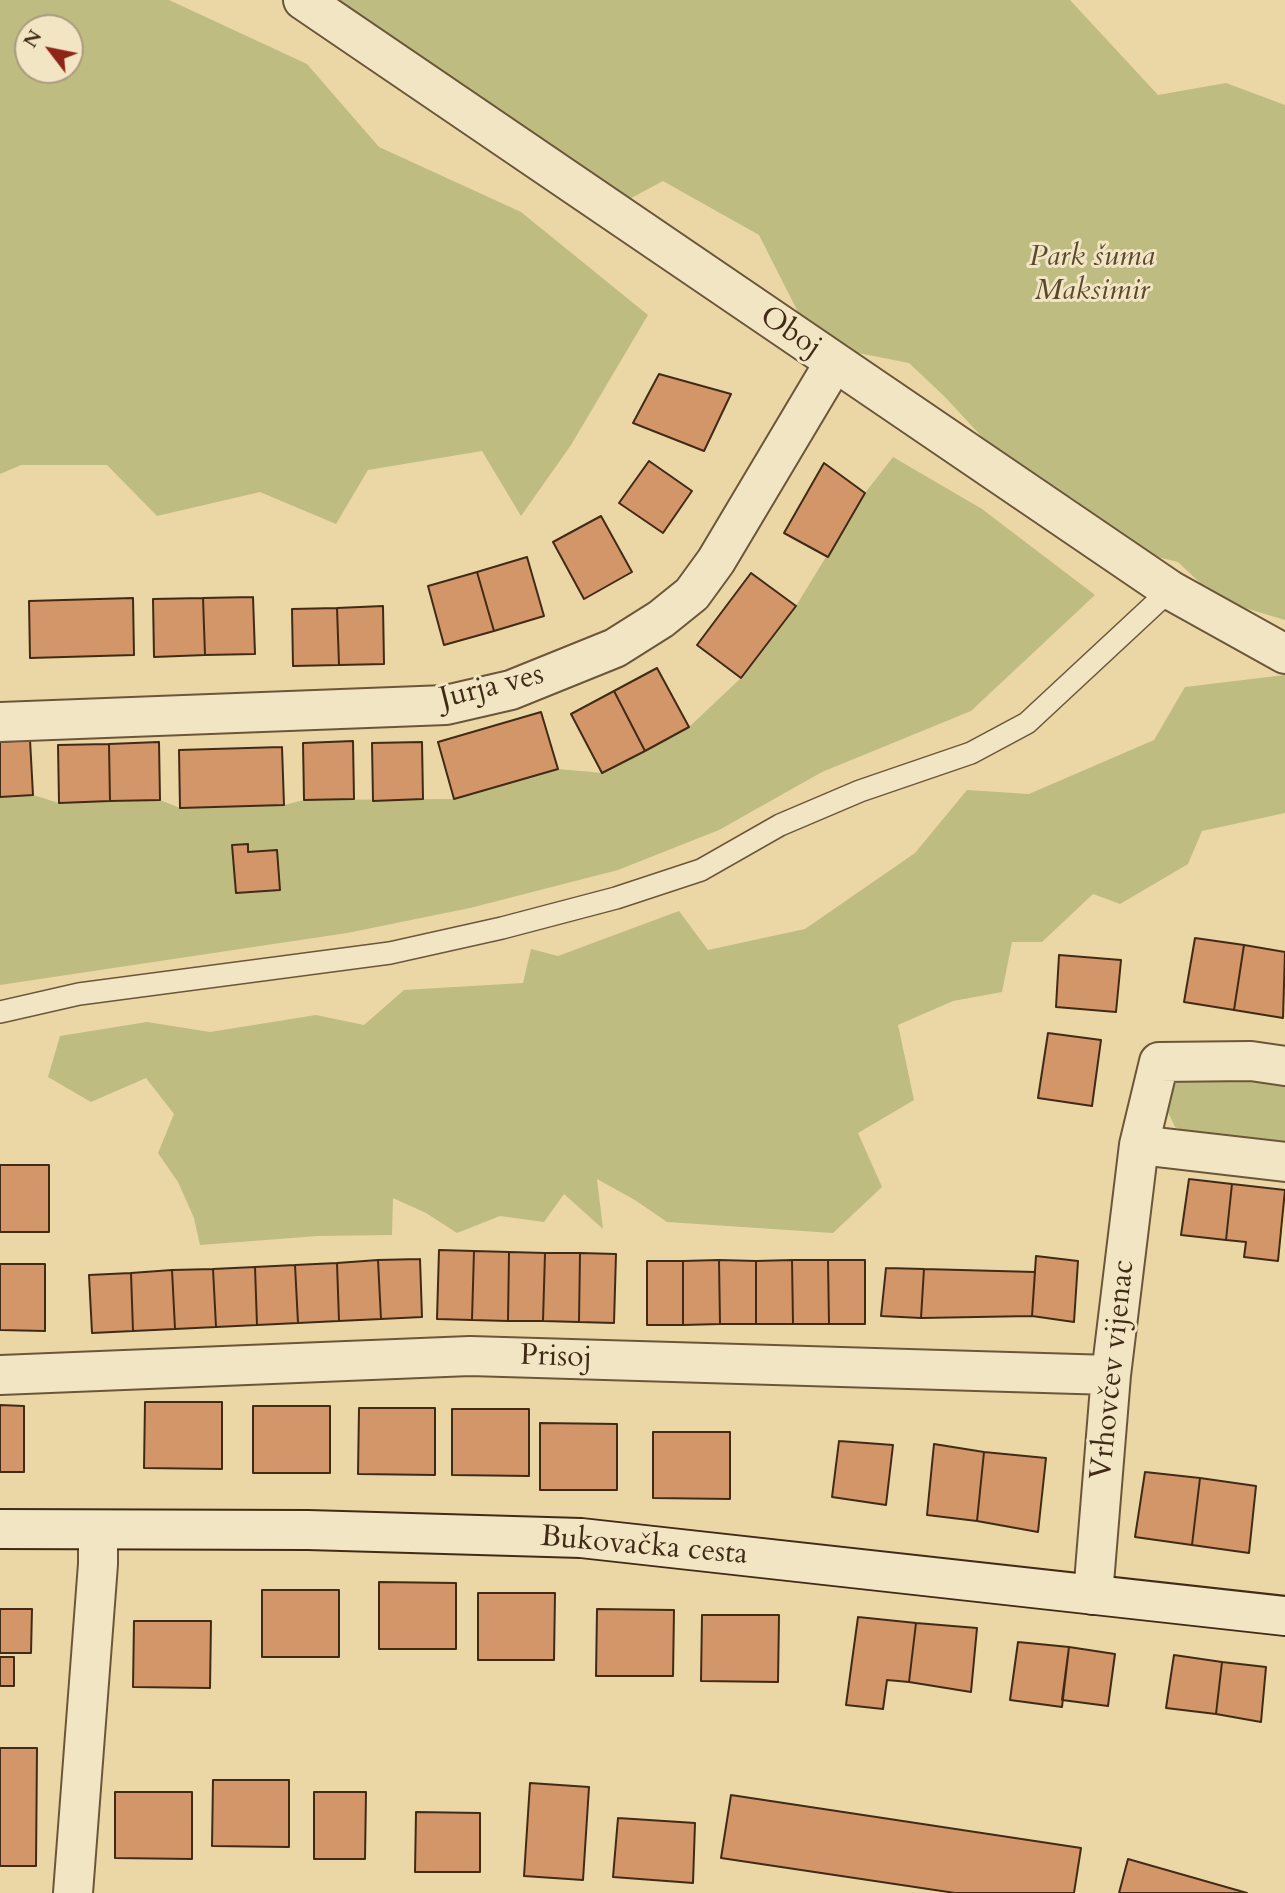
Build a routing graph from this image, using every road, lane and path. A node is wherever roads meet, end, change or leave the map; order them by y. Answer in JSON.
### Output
{"nodes":[{"id":1,"x":303,"y":0,"type":"edge"},
{"id":2,"x":834,"y":363,"type":"junction"},
{"id":3,"x":1170,"y":590,"type":"junction"},
{"id":4,"x":1285,"y":654,"type":"edge"},
{"id":5,"x":0,"y":722,"type":"edge"},
{"id":6,"x":0,"y":1012,"type":"edge"},
{"id":7,"x":1285,"y":1066,"type":"edge"},
{"id":8,"x":1139,"y":1145,"type":"junction"},
{"id":9,"x":1285,"y":1161,"type":"edge"},
{"id":10,"x":0,"y":1375,"type":"edge"},
{"id":11,"x":1111,"y":1375,"type":"junction"},
{"id":12,"x":0,"y":1529,"type":"edge"},
{"id":13,"x":99,"y":1530,"type":"junction"},
{"id":14,"x":1093,"y":1595,"type":"junction"},
{"id":15,"x":1285,"y":1616,"type":"edge"},
{"id":16,"x":72,"y":1893,"type":"edge"}],
"edges":[{"from":1,"to":2,"type":"street","name":"Oboj"},
{"from":2,"to":3,"type":"street","name":"Oboj"},
{"from":2,"to":5,"type":"street","name":"Jurja ves"},
{"from":3,"to":4,"type":"street","name":"Oboj"},
{"from":3,"to":6,"type":"lane"},
{"from":7,"to":8,"type":"street","name":"Vrhovčev vijenac"},
{"from":8,"to":9,"type":"street"},
{"from":8,"to":11,"type":"street","name":"Vrhovčev vijenac"},
{"from":10,"to":11,"type":"street","name":"Prisoj"},
{"from":11,"to":14,"type":"street","name":"Vrhovčev vijenac"},
{"from":12,"to":13,"type":"street","name":"Bukovačka cesta"},
{"from":13,"to":14,"type":"street","name":"Bukovačka cesta"},
{"from":13,"to":16,"type":"street"},
{"from":14,"to":15,"type":"street","name":"Bukovačka cesta"}]}
